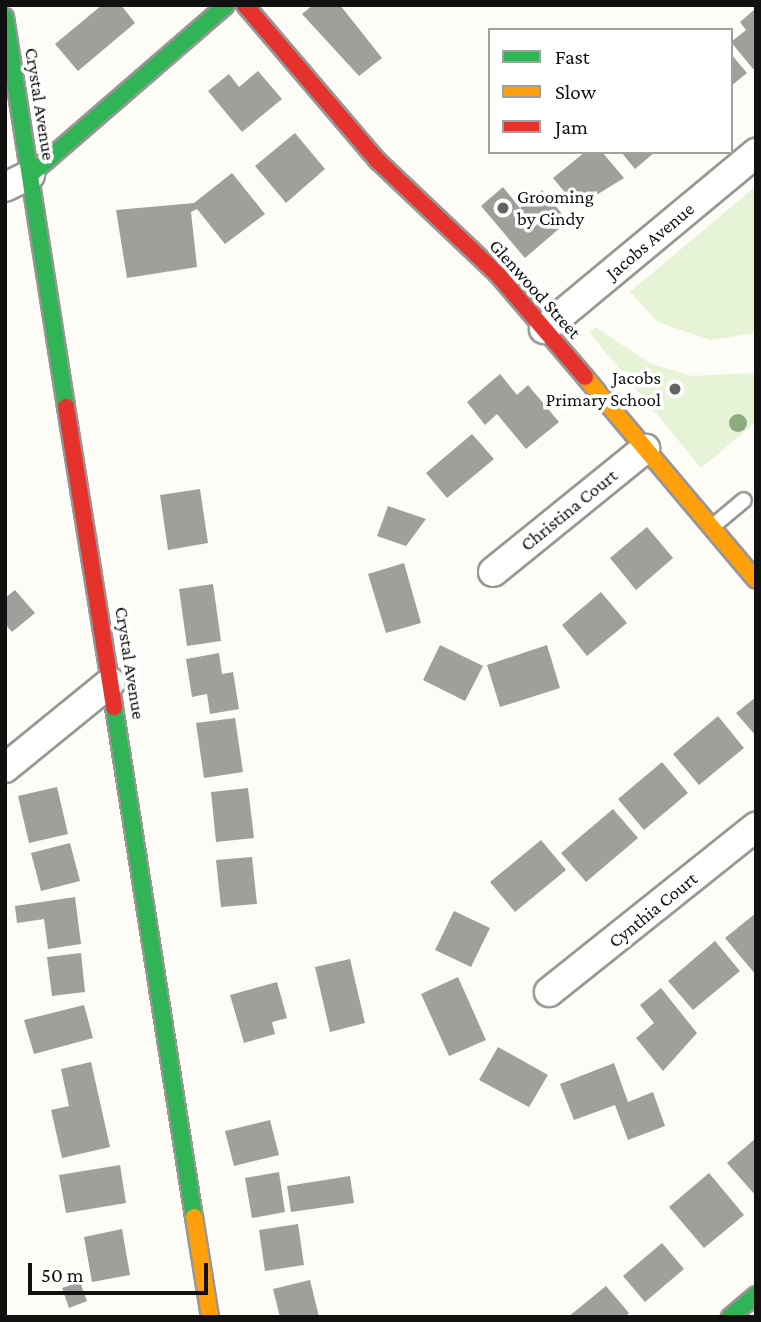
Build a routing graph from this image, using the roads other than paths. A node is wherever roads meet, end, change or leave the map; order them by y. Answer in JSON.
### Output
{"nodes":[{"id":1,"x":226,"y":5,"type":"edge"},
{"id":2,"x":245,"y":5,"type":"edge"},
{"id":3,"x":5,"y":17,"type":"edge"},
{"id":4,"x":756,"y":153,"type":"edge"},
{"id":5,"x":18,"y":181,"type":"edge"},
{"id":6,"x":544,"y":329,"type":"junction"},
{"id":7,"x":645,"y":449,"type":"junction"},
{"id":8,"x":744,"y":500,"type":"dead end"},
{"id":9,"x":712,"y":528,"type":"junction"},
{"id":10,"x":493,"y":572,"type":"dead end"},
{"id":11,"x":756,"y":580,"type":"edge"},
{"id":12,"x":111,"y":682,"type":"junction"},
{"id":13,"x":5,"y":768,"type":"edge"},
{"id":14,"x":756,"y":827,"type":"edge"},
{"id":15,"x":550,"y":992,"type":"dead end"},
{"id":16,"x":756,"y":1295,"type":"edge"},
{"id":17,"x":210,"y":1317,"type":"edge"},
{"id":18,"x":730,"y":1317,"type":"edge"}],
"edges":[{"from":1,"to":5,"type":"street"},
{"from":2,"to":6,"type":"street","name":"Glenwood Street"},
{"from":3,"to":5,"type":"street","name":"Crystal Avenue"},
{"from":4,"to":6,"type":"street","name":"Jacobs Avenue"},
{"from":5,"to":12,"type":"street","name":"Crystal Avenue"},
{"from":6,"to":7,"type":"street","name":"Glenwood Street"},
{"from":7,"to":9,"type":"street","name":"Glenwood Street"},
{"from":7,"to":10,"type":"street","name":"Christina Court"},
{"from":8,"to":9,"type":"lane"},
{"from":9,"to":11,"type":"street","name":"Glenwood Street"},
{"from":12,"to":13,"type":"street"},
{"from":12,"to":17,"type":"street","name":"Crystal Avenue"},
{"from":14,"to":15,"type":"street","name":"Cynthia Court"},
{"from":16,"to":18,"type":"street"}]}
